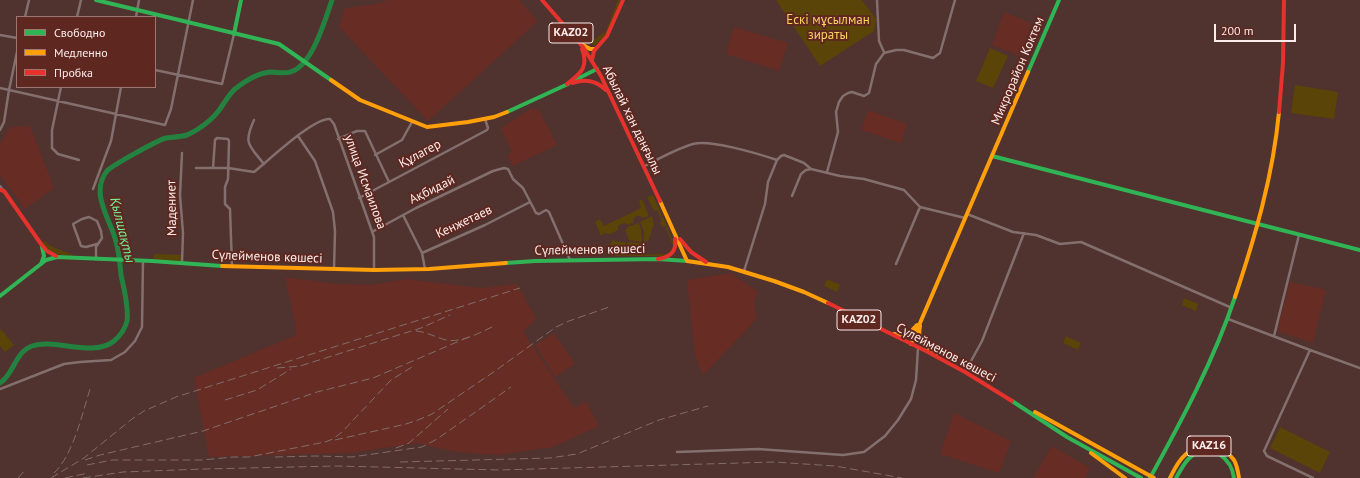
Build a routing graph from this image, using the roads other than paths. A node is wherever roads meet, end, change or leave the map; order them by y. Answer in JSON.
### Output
{"nodes":[{"id":1,"x":29,"y":0,"type":"edge"},
{"id":2,"x":81,"y":0,"type":"edge"},
{"id":3,"x":96,"y":0,"type":"edge"},
{"id":4,"x":139,"y":0,"type":"edge"},
{"id":5,"x":193,"y":0,"type":"edge"},
{"id":6,"x":241,"y":0,"type":"edge"},
{"id":7,"x":542,"y":0,"type":"edge"},
{"id":8,"x":623,"y":0,"type":"edge"},
{"id":9,"x":877,"y":0,"type":"edge"},
{"id":10,"x":955,"y":0,"type":"edge"},
{"id":11,"x":1059,"y":0,"type":"edge"},
{"id":12,"x":1284,"y":0,"type":"edge"},
{"id":13,"x":137,"y":10,"type":"junction"},
{"id":14,"x":25,"y":16,"type":"edge"},
{"id":15,"x":77,"y":16,"type":"edge"},
{"id":16,"x":136,"y":16,"type":"edge"},
{"id":17,"x":188,"y":23,"type":"junction"},
{"id":18,"x":234,"y":34,"type":"junction"},
{"id":19,"x":0,"y":35,"type":"edge"},
{"id":20,"x":16,"y":38,"type":"edge"},
{"id":21,"x":576,"y":39,"type":"junction"},
{"id":22,"x":595,"y":49,"type":"junction"},
{"id":23,"x":884,"y":53,"type":"junction"},
{"id":24,"x":16,"y":57,"type":"edge"},
{"id":25,"x":593,"y":63,"type":"junction"},
{"id":26,"x":156,"y":70,"type":"edge"},
{"id":27,"x":595,"y":70,"type":"junction"},
{"id":28,"x":178,"y":75,"type":"junction"},
{"id":29,"x":567,"y":84,"type":"junction"},
{"id":30,"x":0,"y":88,"type":"edge"},
{"id":31,"x":61,"y":88,"type":"edge"},
{"id":32,"x":121,"y":88,"type":"edge"},
{"id":33,"x":9,"y":90,"type":"junction"},
{"id":34,"x":611,"y":98,"type":"junction"},
{"id":35,"x":58,"y":101,"type":"junction"},
{"id":36,"x":116,"y":114,"type":"junction"},
{"id":37,"x":254,"y":120,"type":"dead end"},
{"id":38,"x":485,"y":120,"type":"junction"},
{"id":39,"x":412,"y":122,"type":"junction"},
{"id":40,"x":0,"y":130,"type":"edge"},
{"id":41,"x":298,"y":136,"type":"junction"},
{"id":42,"x":338,"y":139,"type":"junction"},
{"id":43,"x":182,"y":153,"type":"dead end"},
{"id":44,"x":375,"y":155,"type":"junction"},
{"id":45,"x":992,"y":156,"type":"junction"},
{"id":46,"x":79,"y":160,"type":"dead end"},
{"id":47,"x":777,"y":160,"type":"junction"},
{"id":48,"x":264,"y":164,"type":"junction"},
{"id":49,"x":644,"y":166,"type":"junction"},
{"id":50,"x":196,"y":168,"type":"dead end"},
{"id":51,"x":213,"y":168,"type":"junction"},
{"id":52,"x":228,"y":168,"type":"junction"},
{"id":53,"x":811,"y":169,"type":"junction"},
{"id":54,"x":827,"y":172,"type":"junction"},
{"id":55,"x":389,"y":182,"type":"junction"},
{"id":56,"x":0,"y":186,"type":"edge"},
{"id":57,"x":93,"y":189,"type":"dead end"},
{"id":58,"x":2,"y":190,"type":"edge"},
{"id":59,"x":792,"y":196,"type":"dead end"},
{"id":60,"x":359,"y":198,"type":"junction"},
{"id":61,"x":530,"y":202,"type":"junction"},
{"id":62,"x":920,"y":207,"type":"junction"},
{"id":63,"x":403,"y":215,"type":"junction"},
{"id":64,"x":966,"y":216,"type":"junction"},
{"id":65,"x":1258,"y":224,"type":"junction"},
{"id":66,"x":672,"y":226,"type":"junction"},
{"id":67,"x":372,"y":232,"type":"junction"},
{"id":68,"x":1024,"y":233,"type":"junction"},
{"id":69,"x":1300,"y":234,"type":"junction"},
{"id":70,"x":41,"y":244,"type":"junction"},
{"id":71,"x":97,"y":244,"type":"junction"},
{"id":72,"x":1360,"y":250,"type":"edge"},
{"id":73,"x":422,"y":253,"type":"junction"},
{"id":74,"x":57,"y":257,"type":"junction"},
{"id":75,"x":96,"y":259,"type":"junction"},
{"id":76,"x":658,"y":259,"type":"junction"},
{"id":77,"x":570,"y":260,"type":"junction"},
{"id":78,"x":143,"y":261,"type":"junction"},
{"id":79,"x":687,"y":261,"type":"junction"},
{"id":80,"x":182,"y":263,"type":"junction"},
{"id":81,"x":896,"y":264,"type":"dead end"},
{"id":82,"x":721,"y":266,"type":"junction"},
{"id":83,"x":39,"y":267,"type":"junction"},
{"id":84,"x":232,"y":267,"type":"junction"},
{"id":85,"x":334,"y":270,"type":"junction"},
{"id":86,"x":374,"y":270,"type":"junction"},
{"id":87,"x":426,"y":270,"type":"junction"},
{"id":88,"x":744,"y":272,"type":"junction"},
{"id":89,"x":0,"y":296,"type":"edge"},
{"id":90,"x":1232,"y":308,"type":"junction"},
{"id":91,"x":924,"y":314,"type":"junction"},
{"id":92,"x":1228,"y":319,"type":"junction"},
{"id":93,"x":884,"y":331,"type":"junction"},
{"id":94,"x":1274,"y":336,"type":"junction"},
{"id":95,"x":911,"y":344,"type":"junction"},
{"id":96,"x":918,"y":347,"type":"junction"},
{"id":97,"x":1310,"y":350,"type":"junction"},
{"id":98,"x":945,"y":361,"type":"junction"},
{"id":99,"x":1360,"y":368,"type":"edge"},
{"id":100,"x":965,"y":372,"type":"junction"},
{"id":101,"x":0,"y":389,"type":"edge"},
{"id":102,"x":1032,"y":412,"type":"junction"},
{"id":103,"x":1067,"y":437,"type":"junction"},
{"id":104,"x":677,"y":452,"type":"dead end"},
{"id":105,"x":1175,"y":476,"type":"edge"},
{"id":106,"x":1152,"y":477,"type":"edge"},
{"id":107,"x":1125,"y":478,"type":"edge"},
{"id":108,"x":1141,"y":478,"type":"edge"},
{"id":109,"x":1170,"y":478,"type":"edge"},
{"id":110,"x":1234,"y":478,"type":"edge"},
{"id":111,"x":1239,"y":478,"type":"edge"},
{"id":112,"x":1313,"y":478,"type":"edge"}],
"edges":[{"from":1,"to":14,"type":"street"},
{"from":2,"to":15,"type":"street"},
{"from":3,"to":13,"type":"main road"},
{"from":4,"to":13,"type":"street"},
{"from":5,"to":17,"type":"street"},
{"from":6,"to":18,"type":"main road"},
{"from":7,"to":21,"type":"main road","name":"Абылай хан даңғылы","number":"KАZ02"},
{"from":8,"to":22,"type":"main road"},
{"from":9,"to":23,"type":"street"},
{"from":10,"to":23,"type":"street"},
{"from":11,"to":45,"type":"main road","name":"Микрорайон Коктем"},
{"from":12,"to":65,"type":"main road"},
{"from":13,"to":16,"type":"street"},
{"from":13,"to":17,"type":"main road"},
{"from":17,"to":18,"type":"main road"},
{"from":17,"to":28,"type":"street"},
{"from":18,"to":28,"type":"street"},
{"from":18,"to":39,"type":"main road"},
{"from":19,"to":20,"type":"street"},
{"from":21,"to":22,"type":"main road"},
{"from":21,"to":25,"type":"main road","name":"Абылай хан даңғылы","number":"KАZ02"},
{"from":21,"to":29,"type":"main road"},
{"from":22,"to":25,"type":"main road"},
{"from":23,"to":54,"type":"street"},
{"from":24,"to":33,"type":"street"},
{"from":25,"to":27,"type":"main road","name":"Абылай хан даңғылы","number":"KАZ02"},
{"from":26,"to":28,"type":"street"},
{"from":27,"to":29,"type":"main road"},
{"from":27,"to":34,"type":"main road","name":"Абылай хан даңғылы","number":"KАZ02"},
{"from":28,"to":36,"type":"street"},
{"from":29,"to":34,"type":"main road"},
{"from":29,"to":38,"type":"main road"},
{"from":30,"to":33,"type":"street"},
{"from":31,"to":35,"type":"street"},
{"from":32,"to":36,"type":"street"},
{"from":33,"to":35,"type":"street"},
{"from":33,"to":40,"type":"street"},
{"from":34,"to":49,"type":"main road","name":"Абылай хан даңғылы","number":"KАZ02"},
{"from":35,"to":36,"type":"street"},
{"from":35,"to":46,"type":"street"},
{"from":36,"to":57,"type":"street"},
{"from":37,"to":48,"type":"street"},
{"from":38,"to":39,"type":"main road"},
{"from":38,"to":55,"type":"street","name":"Құлагер"},
{"from":39,"to":44,"type":"street"},
{"from":41,"to":42,"type":"street","name":"улица Исмаилова"},
{"from":41,"to":48,"type":"street"},
{"from":41,"to":85,"type":"street"},
{"from":42,"to":44,"type":"street"},
{"from":42,"to":60,"type":"street","name":"улица Исмаилова"},
{"from":43,"to":80,"type":"street","name":"Мадениет"},
{"from":44,"to":55,"type":"street"},
{"from":45,"to":64,"type":"main road","name":"Микрорайон Коктем"},
{"from":45,"to":65,"type":"main road"},
{"from":47,"to":49,"type":"street"},
{"from":47,"to":53,"type":"street"},
{"from":47,"to":88,"type":"street"},
{"from":48,"to":52,"type":"street"},
{"from":49,"to":66,"type":"main road","name":"Абылай хан даңғылы","number":"KАZ02"},
{"from":50,"to":51,"type":"street"},
{"from":51,"to":52,"type":"street"},
{"from":51,"to":52,"type":"street"},
{"from":52,"to":84,"type":"street"},
{"from":53,"to":54,"type":"street"},
{"from":53,"to":59,"type":"street"},
{"from":54,"to":62,"type":"street"},
{"from":55,"to":60,"type":"street","name":"Құлагер"},
{"from":56,"to":58,"type":"street"},
{"from":58,"to":70,"type":"main road"},
{"from":60,"to":67,"type":"street","name":"улица Исмаилова"},
{"from":61,"to":63,"type":"street","name":"Ақбидай"},
{"from":61,"to":73,"type":"street","name":"Кенжетаев"},
{"from":61,"to":77,"type":"street"},
{"from":62,"to":64,"type":"street"},
{"from":62,"to":81,"type":"street"},
{"from":63,"to":67,"type":"street","name":"Ақбидай"},
{"from":63,"to":73,"type":"street"},
{"from":64,"to":68,"type":"street"},
{"from":64,"to":91,"type":"main road","name":"Микрорайон Коктем"},
{"from":65,"to":69,"type":"main road"},
{"from":65,"to":90,"type":"main road"},
{"from":66,"to":76,"type":"main road"},
{"from":66,"to":79,"type":"main road","name":"Абылай хан даңғылы","number":"KАZ02"},
{"from":66,"to":82,"type":"main road","number":"KАZ02"},
{"from":67,"to":86,"type":"street","name":"улица Исмаилова"},
{"from":68,"to":90,"type":"street"},
{"from":68,"to":100,"type":"street"},
{"from":69,"to":72,"type":"main road"},
{"from":69,"to":94,"type":"street"},
{"from":70,"to":74,"type":"main road"},
{"from":70,"to":83,"type":"main road"},
{"from":71,"to":71,"type":"street"},
{"from":71,"to":75,"type":"street"},
{"from":73,"to":87,"type":"street"},
{"from":74,"to":75,"type":"main road","name":"Сүлейменов көшесі"},
{"from":74,"to":83,"type":"main road"},
{"from":75,"to":78,"type":"main road","name":"Сүлейменов көшесі"},
{"from":76,"to":77,"type":"main road","name":"Сүлейменов көшесі"},
{"from":76,"to":79,"type":"main road","name":"Сүлейменов көшесі"},
{"from":77,"to":87,"type":"main road","name":"Сүлейменов көшесі"},
{"from":78,"to":80,"type":"main road","name":"Сүлейменов көшесі"},
{"from":78,"to":101,"type":"street"},
{"from":79,"to":82,"type":"main road","name":"Сүлейменов көшесі","number":"KАZ02"},
{"from":80,"to":84,"type":"main road","name":"Сүлейменов көшесі"},
{"from":82,"to":88,"type":"main road","name":"Сүлейменов көшесі","number":"KАZ02"},
{"from":83,"to":89,"type":"main road"},
{"from":84,"to":85,"type":"main road","name":"Сүлейменов көшесі"},
{"from":85,"to":86,"type":"main road","name":"Сүлейменов көшесі"},
{"from":86,"to":87,"type":"main road","name":"Сүлейменов көшесі"},
{"from":88,"to":93,"type":"main road","name":"Сүлейменов көшесі","number":"KАZ02"},
{"from":90,"to":92,"type":"main road"},
{"from":91,"to":93,"type":"main road"},
{"from":91,"to":95,"type":"main road"},
{"from":91,"to":98,"type":"main road"},
{"from":92,"to":94,"type":"street"},
{"from":92,"to":106,"type":"main road"},
{"from":93,"to":95,"type":"main road","name":"Сүлейменов көшесі","number":"KАZ02"},
{"from":94,"to":97,"type":"street"},
{"from":95,"to":96,"type":"main road","name":"Сүлейменов көшесі","number":"KАZ02"},
{"from":96,"to":98,"type":"main road","name":"Сүлейменов көшесі","number":"KАZ02"},
{"from":96,"to":104,"type":"street"},
{"from":97,"to":99,"type":"street"},
{"from":97,"to":112,"type":"street"},
{"from":98,"to":100,"type":"main road","name":"Сүлейменов көшесі","number":"KАZ02"},
{"from":100,"to":102,"type":"main road","name":"Сүлейменов көшесі","number":"KАZ02"},
{"from":102,"to":103,"type":"main road","number":"KАZ02"},
{"from":102,"to":106,"type":"main road","number":"KАZ02"},
{"from":103,"to":107,"type":"main road"},
{"from":103,"to":108,"type":"main road","number":"KАZ02"},
{"from":105,"to":109,"type":"main road","number":"KAZ16"},
{"from":105,"to":110,"type":"main road","number":"KAZ16"},
{"from":105,"to":111,"type":"main road","number":"KAZ16"}]}
